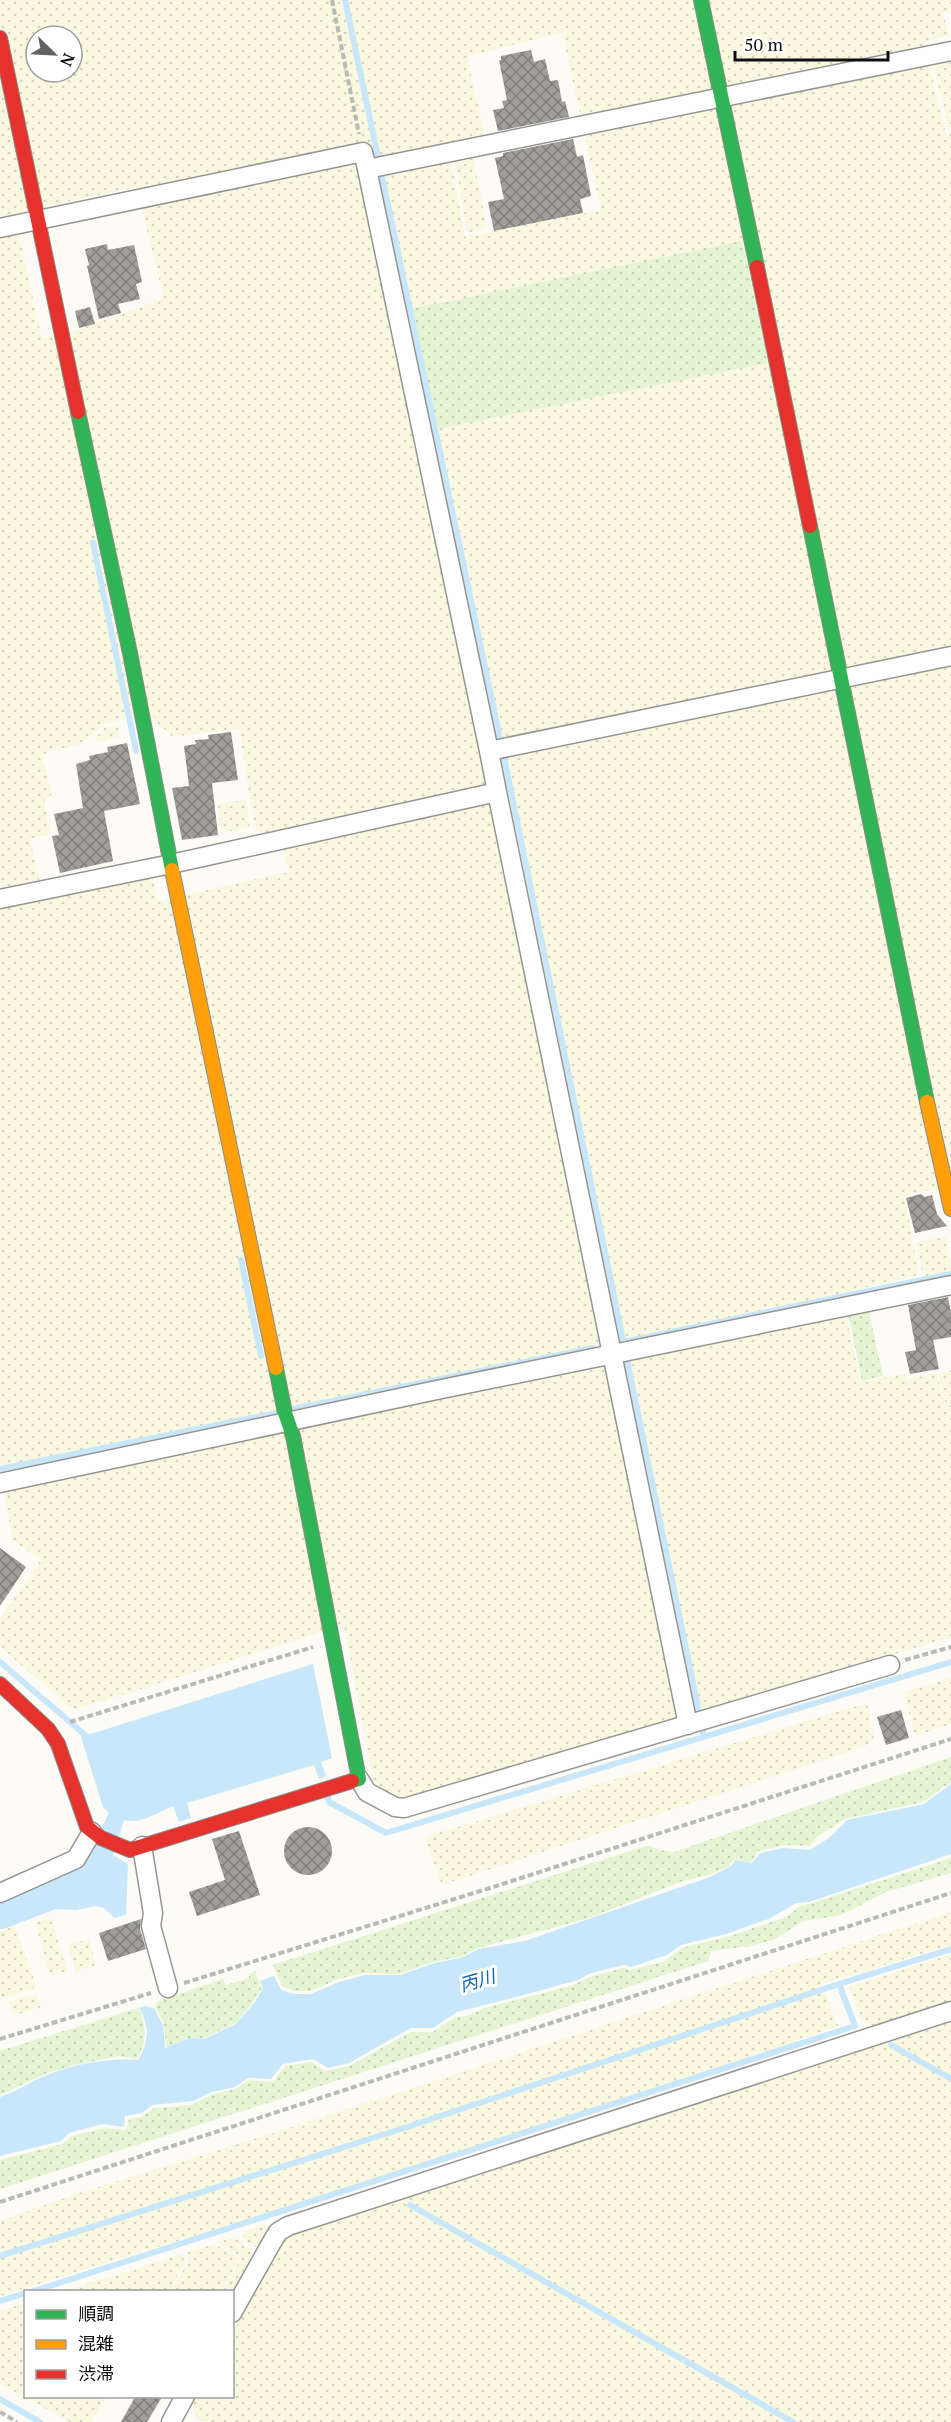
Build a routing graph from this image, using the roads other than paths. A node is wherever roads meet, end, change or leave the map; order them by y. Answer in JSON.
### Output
{"nodes":[{"id":1,"x":701,"y":0,"type":"edge"},
{"id":2,"x":0,"y":38,"type":"edge"},
{"id":3,"x":951,"y":51,"type":"edge"},
{"id":4,"x":728,"y":96,"type":"junction"},
{"id":5,"x":372,"y":163,"type":"junction"},
{"id":6,"x":30,"y":222,"type":"junction"},
{"id":7,"x":0,"y":228,"type":"edge"},
{"id":8,"x":951,"y":656,"type":"edge"},
{"id":9,"x":848,"y":677,"type":"junction"},
{"id":10,"x":497,"y":749,"type":"junction"},
{"id":11,"x":497,"y":792,"type":"junction"},
{"id":12,"x":164,"y":866,"type":"junction"},
{"id":13,"x":0,"y":899,"type":"edge"},
{"id":14,"x":951,"y":1209,"type":"edge"},
{"id":15,"x":951,"y":1285,"type":"edge"},
{"id":16,"x":620,"y":1353,"type":"junction"},
{"id":17,"x":289,"y":1422,"type":"junction"},
{"id":18,"x":0,"y":1483,"type":"edge"},
{"id":19,"x":890,"y":1665,"type":"road end"},
{"id":20,"x":0,"y":1684,"type":"edge"},
{"id":21,"x":696,"y":1723,"type":"junction"},
{"id":22,"x":359,"y":1779,"type":"junction"},
{"id":23,"x":94,"y":1834,"type":"junction"},
{"id":24,"x":142,"y":1846,"type":"junction"},
{"id":25,"x":0,"y":1893,"type":"edge"},
{"id":26,"x":168,"y":1988,"type":"road end"},
{"id":27,"x":951,"y":2011,"type":"edge"},
{"id":28,"x":234,"y":2309,"type":"edge"},
{"id":29,"x":184,"y":2398,"type":"edge"},
{"id":30,"x":171,"y":2422,"type":"edge"}],
"edges":[{"from":1,"to":4,"type":"street"},
{"from":2,"to":6,"type":"street"},
{"from":3,"to":4,"type":"street"},
{"from":4,"to":5,"type":"street"},
{"from":4,"to":9,"type":"street"},
{"from":5,"to":6,"type":"street"},
{"from":5,"to":10,"type":"street"},
{"from":6,"to":7,"type":"street"},
{"from":6,"to":12,"type":"street"},
{"from":8,"to":9,"type":"street"},
{"from":9,"to":10,"type":"street"},
{"from":9,"to":14,"type":"street"},
{"from":10,"to":11,"type":"street"},
{"from":11,"to":12,"type":"street"},
{"from":11,"to":16,"type":"street"},
{"from":12,"to":13,"type":"street"},
{"from":12,"to":17,"type":"street"},
{"from":15,"to":16,"type":"street"},
{"from":16,"to":17,"type":"street"},
{"from":16,"to":21,"type":"street"},
{"from":17,"to":18,"type":"street"},
{"from":17,"to":22,"type":"street"},
{"from":19,"to":21,"type":"street"},
{"from":20,"to":23,"type":"street"},
{"from":21,"to":22,"type":"street"},
{"from":22,"to":24,"type":"street"},
{"from":23,"to":24,"type":"street"},
{"from":23,"to":25,"type":"street"},
{"from":24,"to":26,"type":"street"},
{"from":27,"to":28,"type":"street"},
{"from":29,"to":30,"type":"street"}]}
